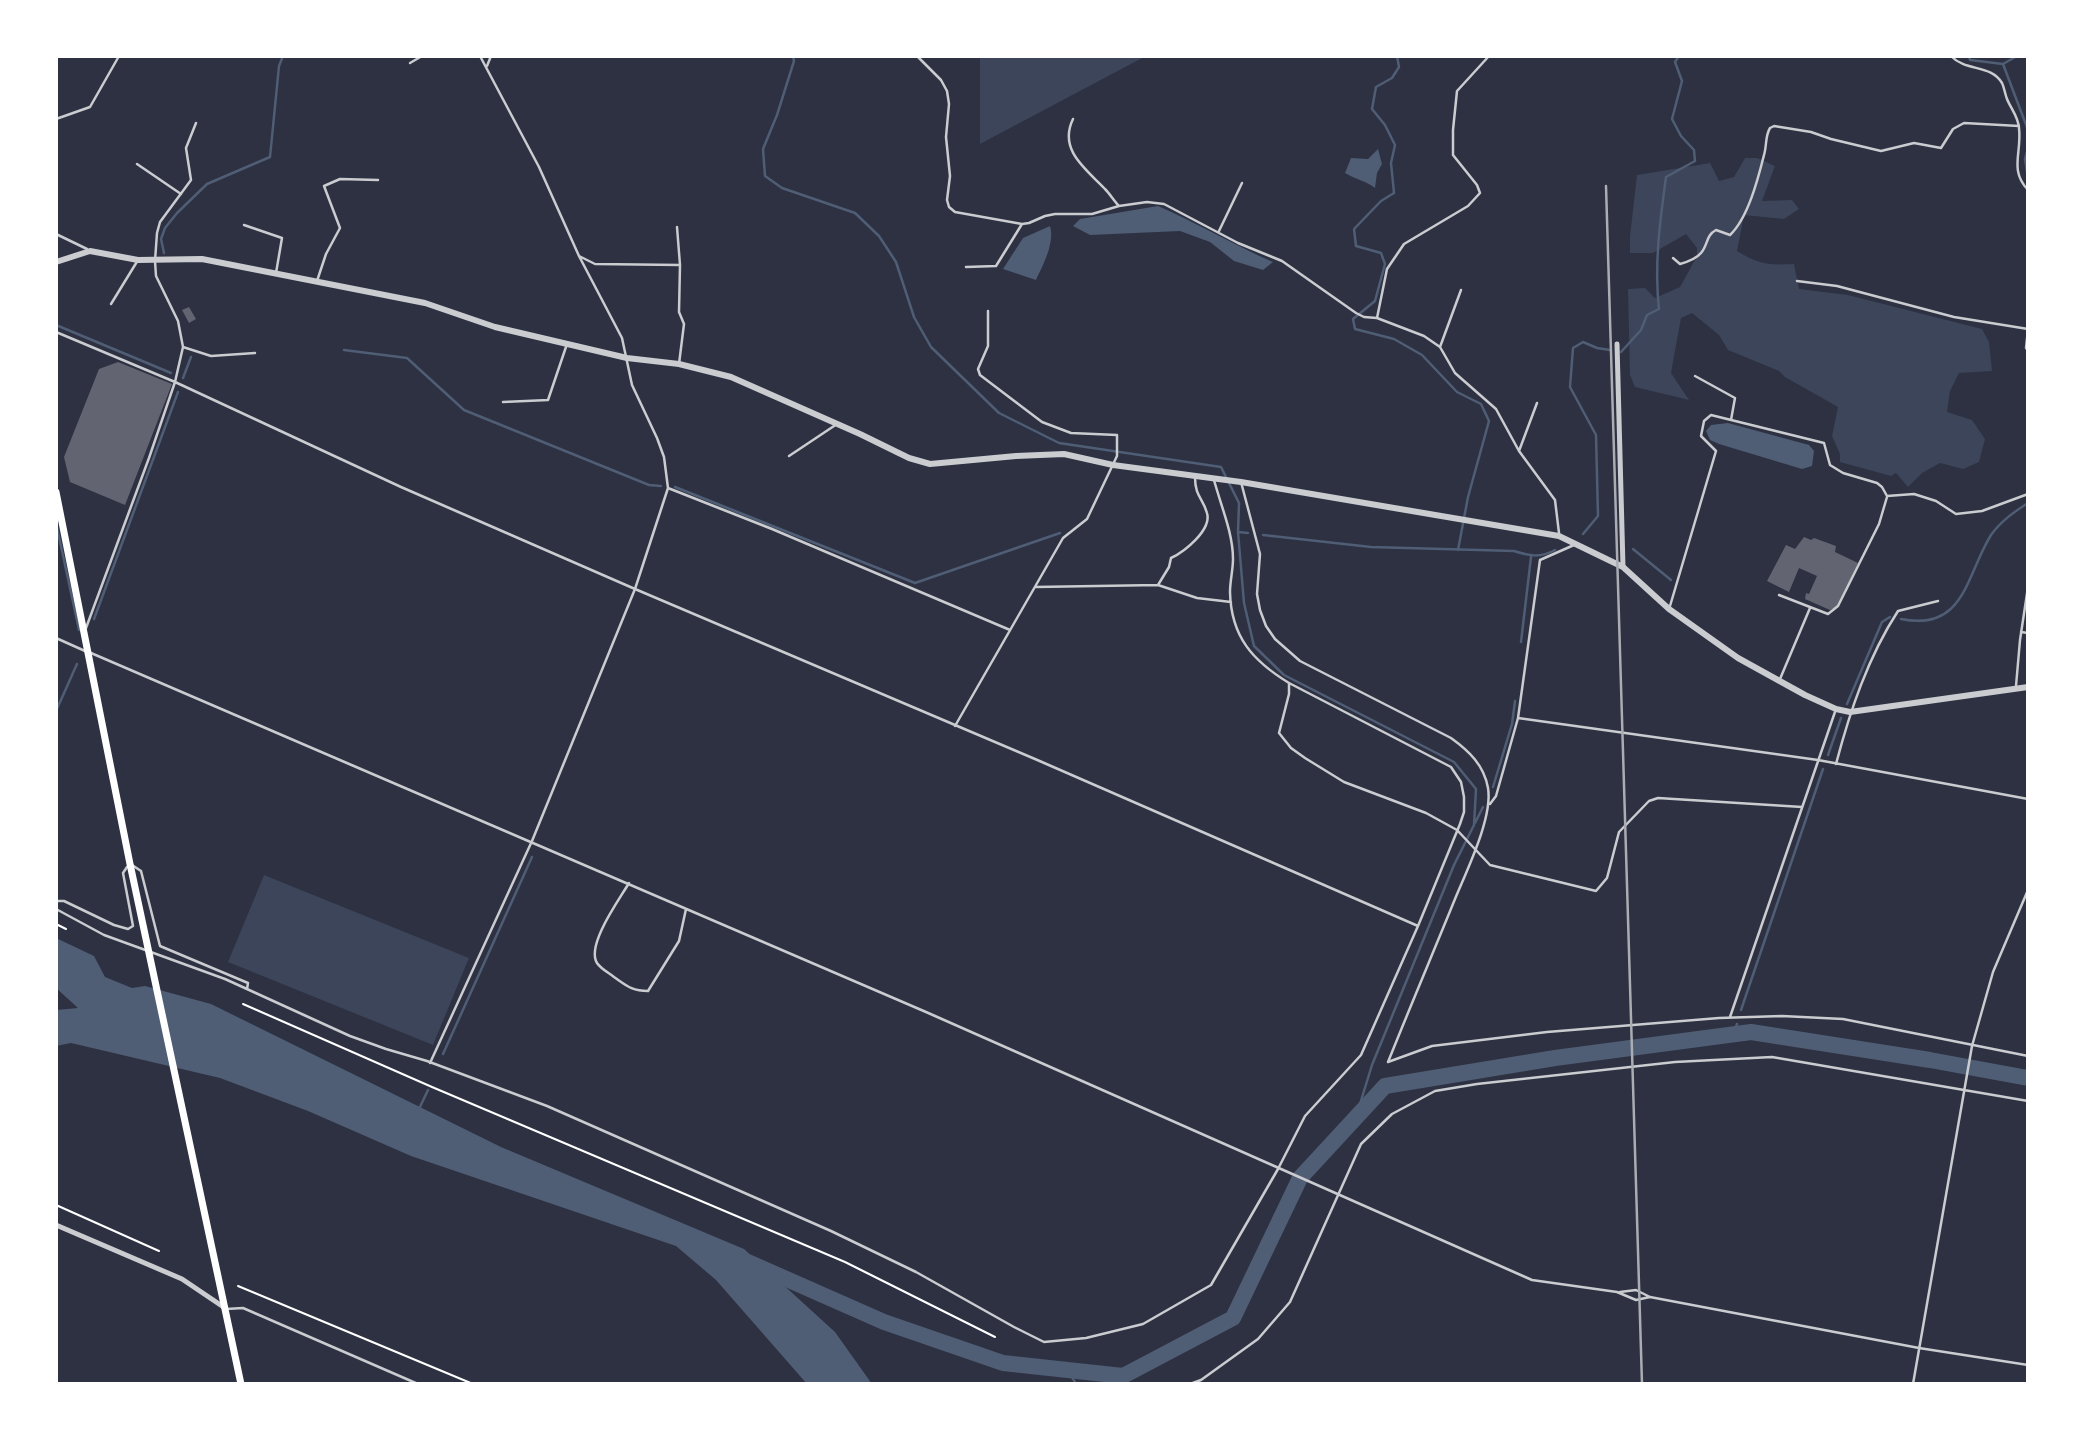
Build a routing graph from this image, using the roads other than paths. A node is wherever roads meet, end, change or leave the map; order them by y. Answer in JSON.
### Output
{"nodes":[{"id":1,"x":119,"y":56,"type":"edge"},
{"id":2,"x":422,"y":56,"type":"edge"},
{"id":3,"x":480,"y":56,"type":"edge"},
{"id":4,"x":491,"y":56,"type":"edge"},
{"id":5,"x":917,"y":56,"type":"edge"},
{"id":6,"x":1489,"y":56,"type":"edge"},
{"id":7,"x":1951,"y":56,"type":"edge"},
{"id":8,"x":410,"y":63,"type":"dead end"},
{"id":9,"x":486,"y":68,"type":"junction"},
{"id":10,"x":56,"y":119,"type":"edge"},
{"id":11,"x":1073,"y":119,"type":"dead end"},
{"id":12,"x":196,"y":123,"type":"dead end"},
{"id":13,"x":2019,"y":126,"type":"junction"},
{"id":14,"x":137,"y":164,"type":"dead end"},
{"id":15,"x":378,"y":180,"type":"dead end"},
{"id":16,"x":1242,"y":183,"type":"dead end"},
{"id":17,"x":2028,"y":190,"type":"edge"},
{"id":18,"x":181,"y":194,"type":"junction"},
{"id":19,"x":1119,"y":206,"type":"junction"},
{"id":20,"x":1022,"y":224,"type":"junction"},
{"id":21,"x":244,"y":225,"type":"dead end"},
{"id":22,"x":677,"y":227,"type":"dead end"},
{"id":23,"x":1219,"y":231,"type":"junction"},
{"id":24,"x":56,"y":234,"type":"edge"},
{"id":25,"x":90,"y":251,"type":"junction"},
{"id":26,"x":579,"y":256,"type":"junction"},
{"id":27,"x":1673,"y":258,"type":"dead end"},
{"id":28,"x":138,"y":260,"type":"junction"},
{"id":29,"x":155,"y":261,"type":"junction"},
{"id":30,"x":56,"y":262,"type":"edge"},
{"id":31,"x":680,"y":265,"type":"junction"},
{"id":32,"x":966,"y":267,"type":"dead end"},
{"id":33,"x":276,"y":272,"type":"junction"},
{"id":34,"x":317,"y":281,"type":"junction"},
{"id":35,"x":1797,"y":281,"type":"dead end"},
{"id":36,"x":1461,"y":290,"type":"dead end"},
{"id":37,"x":111,"y":304,"type":"dead end"},
{"id":38,"x":988,"y":311,"type":"dead end"},
{"id":39,"x":1377,"y":318,"type":"junction"},
{"id":40,"x":2028,"y":330,"type":"edge"},
{"id":41,"x":56,"y":332,"type":"edge"},
{"id":42,"x":567,"y":344,"type":"junction"},
{"id":43,"x":1618,"y":344,"type":"dead end"},
{"id":44,"x":183,"y":347,"type":"junction"},
{"id":45,"x":1440,"y":347,"type":"junction"},
{"id":46,"x":2028,"y":350,"type":"edge"},
{"id":47,"x":255,"y":353,"type":"dead end"},
{"id":48,"x":626,"y":358,"type":"junction"},
{"id":49,"x":679,"y":364,"type":"junction"},
{"id":50,"x":1695,"y":376,"type":"dead end"},
{"id":51,"x":174,"y":382,"type":"junction"},
{"id":52,"x":503,"y":402,"type":"dead end"},
{"id":53,"x":1537,"y":403,"type":"dead end"},
{"id":54,"x":1731,"y":420,"type":"junction"},
{"id":55,"x":837,"y":424,"type":"junction"},
{"id":56,"x":1519,"y":452,"type":"junction"},
{"id":57,"x":789,"y":456,"type":"dead end"},
{"id":58,"x":1113,"y":465,"type":"junction"},
{"id":59,"x":1195,"y":477,"type":"junction"},
{"id":60,"x":1214,"y":480,"type":"junction"},
{"id":61,"x":1241,"y":482,"type":"junction"},
{"id":62,"x":668,"y":488,"type":"junction"},
{"id":63,"x":56,"y":492,"type":"edge"},
{"id":64,"x":2028,"y":494,"type":"edge"},
{"id":65,"x":1887,"y":496,"type":"junction"},
{"id":66,"x":1559,"y":536,"type":"junction"},
{"id":67,"x":1577,"y":544,"type":"junction"},
{"id":68,"x":1623,"y":567,"type":"junction"},
{"id":69,"x":1158,"y":585,"type":"junction"},
{"id":70,"x":1035,"y":587,"type":"junction"},
{"id":71,"x":2028,"y":587,"type":"edge"},
{"id":72,"x":635,"y":589,"type":"junction"},
{"id":73,"x":1779,"y":595,"type":"dead end"},
{"id":74,"x":1938,"y":601,"type":"dead end"},
{"id":75,"x":1231,"y":602,"type":"junction"},
{"id":76,"x":1810,"y":608,"type":"junction"},
{"id":77,"x":1669,"y":609,"type":"junction"},
{"id":78,"x":1010,"y":630,"type":"junction"},
{"id":79,"x":2021,"y":632,"type":"junction"},
{"id":80,"x":2028,"y":633,"type":"edge"},
{"id":81,"x":84,"y":635,"type":"junction"},
{"id":82,"x":56,"y":638,"type":"edge"},
{"id":83,"x":88,"y":652,"type":"junction"},
{"id":84,"x":1778,"y":682,"type":"junction"},
{"id":85,"x":1289,"y":684,"type":"junction"},
{"id":86,"x":2028,"y":687,"type":"edge"},
{"id":87,"x":2016,"y":690,"type":"junction"},
{"id":88,"x":1836,"y":709,"type":"junction"},
{"id":89,"x":1850,"y":712,"type":"junction"},
{"id":90,"x":1518,"y":718,"type":"junction"},
{"id":91,"x":955,"y":726,"type":"junction"},
{"id":92,"x":1818,"y":760,"type":"junction"},
{"id":93,"x":1836,"y":764,"type":"junction"},
{"id":94,"x":2028,"y":799,"type":"edge"},
{"id":95,"x":1489,"y":806,"type":"junction"},
{"id":96,"x":1802,"y":807,"type":"junction"},
{"id":97,"x":1457,"y":831,"type":"junction"},
{"id":98,"x":532,"y":841,"type":"junction"},
{"id":99,"x":1475,"y":850,"type":"junction"},
{"id":100,"x":130,"y":864,"type":"junction"},
{"id":101,"x":629,"y":883,"type":"junction"},
{"id":102,"x":2028,"y":890,"type":"edge"},
{"id":103,"x":56,"y":901,"type":"edge"},
{"id":104,"x":686,"y":908,"type":"junction"},
{"id":105,"x":56,"y":909,"type":"edge"},
{"id":106,"x":1418,"y":926,"type":"junction"},
{"id":107,"x":247,"y":989,"type":"junction"},
{"id":108,"x":1730,"y":1017,"type":"junction"},
{"id":109,"x":1972,"y":1046,"type":"junction"},
{"id":110,"x":2028,"y":1056,"type":"edge"},
{"id":111,"x":430,"y":1063,"type":"junction"},
{"id":112,"x":1963,"y":1089,"type":"junction"},
{"id":113,"x":2028,"y":1101,"type":"edge"},
{"id":114,"x":1278,"y":1168,"type":"junction"},
{"id":115,"x":1338,"y":1195,"type":"junction"},
{"id":116,"x":56,"y":1225,"type":"edge"},
{"id":117,"x":1617,"y":1292,"type":"junction"},
{"id":118,"x":1650,"y":1297,"type":"junction"},
{"id":119,"x":226,"y":1308,"type":"junction"},
{"id":120,"x":1919,"y":1348,"type":"junction"},
{"id":121,"x":2028,"y":1366,"type":"edge"},
{"id":122,"x":241,"y":1384,"type":"edge"},
{"id":123,"x":418,"y":1384,"type":"edge"},
{"id":124,"x":1190,"y":1384,"type":"edge"},
{"id":125,"x":1913,"y":1384,"type":"edge"}],
"edges":[{"from":1,"to":10,"type":"lane"},
{"from":2,"to":8,"type":"lane"},
{"from":3,"to":9,"type":"lane"},
{"from":4,"to":9,"type":"lane"},
{"from":5,"to":20,"type":"lane"},
{"from":6,"to":39,"type":"lane"},
{"from":7,"to":13,"type":"lane"},
{"from":9,"to":26,"type":"lane"},
{"from":11,"to":19,"type":"lane"},
{"from":12,"to":18,"type":"lane"},
{"from":13,"to":17,"type":"lane"},
{"from":13,"to":27,"type":"lane"},
{"from":14,"to":18,"type":"lane"},
{"from":15,"to":34,"type":"lane"},
{"from":16,"to":23,"type":"lane"},
{"from":18,"to":29,"type":"lane"},
{"from":19,"to":20,"type":"lane"},
{"from":19,"to":23,"type":"lane"},
{"from":20,"to":32,"type":"lane"},
{"from":21,"to":33,"type":"lane"},
{"from":22,"to":31,"type":"lane"},
{"from":23,"to":39,"type":"lane"},
{"from":24,"to":25,"type":"lane"},
{"from":25,"to":28,"type":"street"},
{"from":25,"to":30,"type":"street"},
{"from":26,"to":31,"type":"lane"},
{"from":26,"to":48,"type":"lane"},
{"from":28,"to":29,"type":"street"},
{"from":28,"to":37,"type":"lane"},
{"from":29,"to":33,"type":"street"},
{"from":29,"to":44,"type":"lane"},
{"from":31,"to":49,"type":"lane"},
{"from":33,"to":34,"type":"street"},
{"from":34,"to":42,"type":"street"},
{"from":35,"to":40,"type":"lane"},
{"from":36,"to":45,"type":"lane"},
{"from":38,"to":58,"type":"lane"},
{"from":39,"to":45,"type":"lane"},
{"from":40,"to":46,"type":"lane"},
{"from":41,"to":51,"type":"lane"},
{"from":42,"to":48,"type":"street"},
{"from":42,"to":52,"type":"lane"},
{"from":43,"to":68,"type":"street"},
{"from":44,"to":47,"type":"lane"},
{"from":44,"to":51,"type":"lane"},
{"from":45,"to":56,"type":"lane"},
{"from":48,"to":49,"type":"street"},
{"from":48,"to":62,"type":"lane"},
{"from":49,"to":55,"type":"street"},
{"from":50,"to":54,"type":"lane"},
{"from":51,"to":72,"type":"lane"},
{"from":51,"to":81,"type":"lane"},
{"from":53,"to":56,"type":"lane"},
{"from":54,"to":65,"type":"lane"},
{"from":54,"to":77,"type":"lane"},
{"from":55,"to":57,"type":"lane"},
{"from":55,"to":58,"type":"street"},
{"from":56,"to":66,"type":"lane"},
{"from":58,"to":59,"type":"street"},
{"from":58,"to":70,"type":"lane"},
{"from":59,"to":60,"type":"street"},
{"from":59,"to":69,"type":"lane"},
{"from":60,"to":61,"type":"street"},
{"from":60,"to":75,"type":"lane"},
{"from":61,"to":66,"type":"street"},
{"from":61,"to":95,"type":"lane"},
{"from":62,"to":72,"type":"lane"},
{"from":62,"to":78,"type":"lane"},
{"from":63,"to":81,"type":"main road"},
{"from":64,"to":65,"type":"lane"},
{"from":65,"to":76,"type":"lane"},
{"from":66,"to":67,"type":"street"},
{"from":67,"to":68,"type":"street"},
{"from":67,"to":90,"type":"lane"},
{"from":68,"to":77,"type":"street"},
{"from":69,"to":70,"type":"lane"},
{"from":69,"to":75,"type":"lane"},
{"from":70,"to":78,"type":"lane"},
{"from":71,"to":79,"type":"lane"},
{"from":72,"to":91,"type":"lane"},
{"from":72,"to":98,"type":"lane"},
{"from":73,"to":76,"type":"lane"},
{"from":74,"to":89,"type":"lane"},
{"from":75,"to":85,"type":"lane"},
{"from":76,"to":84,"type":"lane"},
{"from":77,"to":84,"type":"street"},
{"from":78,"to":91,"type":"lane"},
{"from":79,"to":80,"type":"lane"},
{"from":79,"to":87,"type":"lane"},
{"from":81,"to":83,"type":"main road"},
{"from":82,"to":83,"type":"lane"},
{"from":83,"to":98,"type":"lane"},
{"from":83,"to":100,"type":"main road"},
{"from":84,"to":88,"type":"street"},
{"from":85,"to":97,"type":"lane"},
{"from":85,"to":97,"type":"lane"},
{"from":86,"to":87,"type":"street"},
{"from":87,"to":89,"type":"street"},
{"from":88,"to":89,"type":"street"},
{"from":88,"to":92,"type":"lane"},
{"from":89,"to":93,"type":"lane"},
{"from":90,"to":92,"type":"lane"},
{"from":90,"to":95,"type":"lane"},
{"from":91,"to":106,"type":"lane"},
{"from":92,"to":93,"type":"lane"},
{"from":92,"to":96,"type":"lane"},
{"from":93,"to":94,"type":"lane"},
{"from":95,"to":99,"type":"lane"},
{"from":96,"to":99,"type":"lane"},
{"from":96,"to":108,"type":"lane"},
{"from":97,"to":99,"type":"lane"},
{"from":97,"to":106,"type":"lane"},
{"from":98,"to":101,"type":"lane"},
{"from":98,"to":111,"type":"lane"},
{"from":99,"to":108,"type":"lane"},
{"from":100,"to":103,"type":"lane"},
{"from":100,"to":107,"type":"lane"},
{"from":100,"to":119,"type":"main road"},
{"from":101,"to":104,"type":"lane"},
{"from":101,"to":104,"type":"lane"},
{"from":102,"to":109,"type":"lane"},
{"from":104,"to":114,"type":"lane"},
{"from":105,"to":107,"type":"lane"},
{"from":106,"to":114,"type":"lane"},
{"from":107,"to":111,"type":"lane"},
{"from":108,"to":109,"type":"lane"},
{"from":109,"to":110,"type":"lane"},
{"from":109,"to":112,"type":"lane"},
{"from":111,"to":114,"type":"lane"},
{"from":112,"to":113,"type":"lane"},
{"from":112,"to":115,"type":"lane"},
{"from":112,"to":120,"type":"lane"},
{"from":114,"to":115,"type":"lane"},
{"from":115,"to":117,"type":"lane"},
{"from":115,"to":124,"type":"lane"},
{"from":116,"to":119,"type":"street"},
{"from":117,"to":118,"type":"lane"},
{"from":117,"to":118,"type":"lane"},
{"from":118,"to":120,"type":"lane"},
{"from":119,"to":122,"type":"main road"},
{"from":119,"to":123,"type":"lane"},
{"from":120,"to":121,"type":"lane"},
{"from":120,"to":125,"type":"lane"}]}
